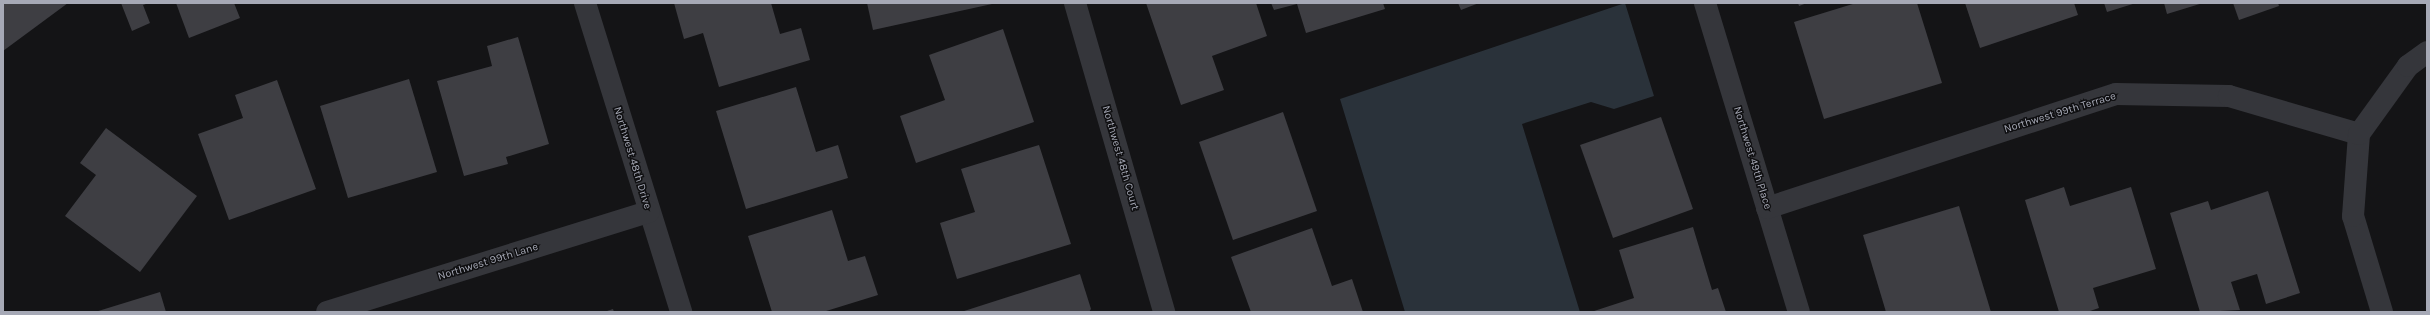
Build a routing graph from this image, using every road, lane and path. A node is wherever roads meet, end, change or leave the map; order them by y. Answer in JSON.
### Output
{"nodes":[{"id":1,"x":585,"y":3,"type":"edge"},
{"id":2,"x":1075,"y":3,"type":"edge"},
{"id":3,"x":1705,"y":3,"type":"edge"},
{"id":4,"x":2427,"y":52,"type":"edge"},
{"id":5,"x":2359,"y":134,"type":"junction"},
{"id":6,"x":1767,"y":208,"type":"junction"},
{"id":7,"x":649,"y":212,"type":"junction"},
{"id":8,"x":327,"y":312,"type":"edge"},
{"id":9,"x":682,"y":312,"type":"edge"},
{"id":10,"x":1164,"y":312,"type":"edge"},
{"id":11,"x":1799,"y":312,"type":"edge"},
{"id":12,"x":2382,"y":312,"type":"edge"}],
"edges":[{"from":1,"to":7,"type":"street","name":"Northwest 48th Drive"},
{"from":2,"to":10,"type":"street","name":"Northwest 48th Court"},
{"from":3,"to":6,"type":"street","name":"Northwest 49th Place"},
{"from":4,"to":5,"type":"street"},
{"from":5,"to":6,"type":"street","name":"Northwest 99th Terrace"},
{"from":5,"to":12,"type":"street"},
{"from":6,"to":11,"type":"street","name":"Northwest 49th Place"},
{"from":7,"to":8,"type":"street","name":"Northwest 99th Lane"},
{"from":7,"to":9,"type":"street","name":"Northwest 48th Drive"}]}
